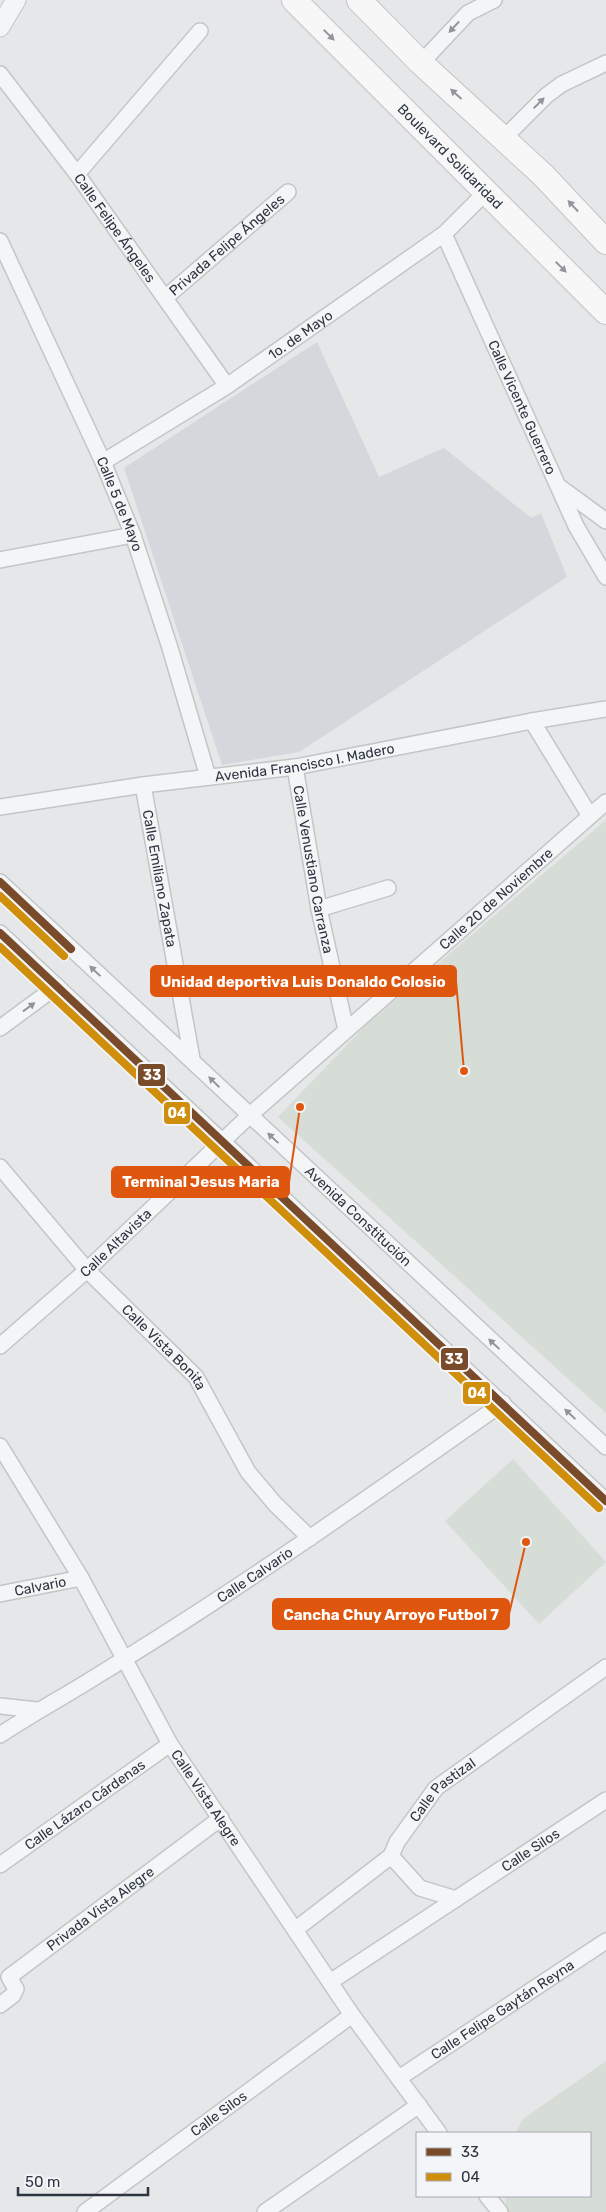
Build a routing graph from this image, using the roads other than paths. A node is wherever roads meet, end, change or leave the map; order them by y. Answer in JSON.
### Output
{"nodes":[{"id":1,"x":16,"y":0,"type":"edge"},
{"id":2,"x":294,"y":0,"type":"edge"},
{"id":3,"x":360,"y":0,"type":"edge"},
{"id":4,"x":494,"y":0,"type":"edge"},
{"id":5,"x":0,"y":27,"type":"edge"},
{"id":6,"x":200,"y":31,"type":"dead end"},
{"id":7,"x":421,"y":63,"type":"junction"},
{"id":8,"x":606,"y":63,"type":"edge"},
{"id":9,"x":2,"y":84,"type":"edge"},
{"id":10,"x":504,"y":138,"type":"junction"},
{"id":11,"x":77,"y":174,"type":"junction"},
{"id":12,"x":288,"y":192,"type":"dead end"},
{"id":13,"x":486,"y":192,"type":"junction"},
{"id":14,"x":444,"y":234,"type":"junction"},
{"id":15,"x":0,"y":241,"type":"edge"},
{"id":16,"x":606,"y":242,"type":"edge"},
{"id":17,"x":166,"y":298,"type":"junction"},
{"id":18,"x":606,"y":312,"type":"edge"},
{"id":19,"x":227,"y":386,"type":"junction"},
{"id":20,"x":103,"y":462,"type":"junction"},
{"id":21,"x":560,"y":487,"type":"junction"},
{"id":22,"x":606,"y":521,"type":"edge"},
{"id":23,"x":133,"y":535,"type":"junction"},
{"id":24,"x":0,"y":560,"type":"edge"},
{"id":25,"x":606,"y":577,"type":"edge"},
{"id":26,"x":606,"y":710,"type":"edge"},
{"id":27,"x":532,"y":721,"type":"junction"},
{"id":28,"x":295,"y":767,"type":"junction"},
{"id":29,"x":208,"y":778,"type":"junction"},
{"id":30,"x":143,"y":785,"type":"junction"},
{"id":31,"x":606,"y":802,"type":"edge"},
{"id":32,"x":0,"y":807,"type":"edge"},
{"id":33,"x":590,"y":816,"type":"junction"},
{"id":34,"x":0,"y":882,"type":"edge"},
{"id":35,"x":388,"y":888,"type":"dead end"},
{"id":36,"x":319,"y":909,"type":"junction"},
{"id":37,"x":0,"y":932,"type":"edge"},
{"id":38,"x":57,"y":986,"type":"junction"},
{"id":39,"x":0,"y":1028,"type":"edge"},
{"id":40,"x":346,"y":1030,"type":"junction"},
{"id":41,"x":192,"y":1060,"type":"junction"},
{"id":42,"x":249,"y":1116,"type":"junction"},
{"id":43,"x":224,"y":1142,"type":"junction"},
{"id":44,"x":0,"y":1167,"type":"edge"},
{"id":45,"x":87,"y":1270,"type":"junction"},
{"id":46,"x":0,"y":1346,"type":"edge"},
{"id":47,"x":503,"y":1403,"type":"junction"},
{"id":48,"x":0,"y":1446,"type":"edge"},
{"id":49,"x":606,"y":1448,"type":"edge"},
{"id":50,"x":606,"y":1501,"type":"edge"},
{"id":51,"x":310,"y":1538,"type":"junction"},
{"id":52,"x":81,"y":1578,"type":"junction"},
{"id":53,"x":0,"y":1594,"type":"edge"},
{"id":54,"x":123,"y":1659,"type":"junction"},
{"id":55,"x":606,"y":1668,"type":"edge"},
{"id":56,"x":0,"y":1706,"type":"edge"},
{"id":57,"x":37,"y":1710,"type":"junction"},
{"id":58,"x":0,"y":1735,"type":"edge"},
{"id":59,"x":170,"y":1744,"type":"junction"},
{"id":60,"x":606,"y":1800,"type":"edge"},
{"id":61,"x":221,"y":1818,"type":"junction"},
{"id":62,"x":391,"y":1856,"type":"junction"},
{"id":63,"x":0,"y":1865,"type":"edge"},
{"id":64,"x":456,"y":1899,"type":"junction"},
{"id":65,"x":296,"y":1929,"type":"junction"},
{"id":66,"x":606,"y":1941,"type":"edge"},
{"id":67,"x":330,"y":1982,"type":"junction"},
{"id":68,"x":0,"y":2005,"type":"edge"},
{"id":69,"x":352,"y":2015,"type":"junction"},
{"id":70,"x":399,"y":2078,"type":"junction"},
{"id":71,"x":418,"y":2105,"type":"junction"},
{"id":72,"x":438,"y":2132,"type":"edge"},
{"id":73,"x":488,"y":2197,"type":"edge"},
{"id":74,"x":498,"y":2211,"type":"edge"},
{"id":75,"x":85,"y":2212,"type":"edge"},
{"id":76,"x":265,"y":2212,"type":"edge"}],
"edges":[{"from":1,"to":5,"type":"street"},
{"from":2,"to":13,"type":"main road","name":"Boulevard Solidaridad","one_way":true},
{"from":3,"to":7,"type":"main road"},
{"from":4,"to":7,"type":"street","one_way":true},
{"from":6,"to":11,"type":"street"},
{"from":10,"to":7,"type":"main road","one_way":true},
{"from":10,"to":8,"type":"street","one_way":true},
{"from":9,"to":11,"type":"street","name":"Calle Felipe Ángeles"},
{"from":16,"to":10,"type":"main road","one_way":true},
{"from":11,"to":17,"type":"street","name":"Calle Felipe Ángeles"},
{"from":12,"to":17,"type":"street","name":"Privada Felipe Ángeles"},
{"from":13,"to":14,"type":"street","name":"1o. de Mayo"},
{"from":13,"to":18,"type":"main road","name":"Boulevard Solidaridad","one_way":true},
{"from":14,"to":19,"type":"street","name":"1o. de Mayo"},
{"from":14,"to":21,"type":"street","name":"Calle Vicente Guerrero"},
{"from":15,"to":20,"type":"street","name":"Calle 5 de Mayo"},
{"from":17,"to":19,"type":"street","name":"Calle Felipe Ángeles"},
{"from":19,"to":20,"type":"street","name":"1o. de Mayo"},
{"from":20,"to":23,"type":"street","name":"Calle 5 de Mayo"},
{"from":21,"to":22,"type":"street"},
{"from":21,"to":25,"type":"street","name":"Calle Vicente Guerrero"},
{"from":23,"to":24,"type":"street"},
{"from":23,"to":29,"type":"street","name":"Calle 5 de Mayo"},
{"from":26,"to":27,"type":"street","name":"Avenida Francisco I. Madero"},
{"from":27,"to":28,"type":"street","name":"Avenida Francisco I. Madero"},
{"from":27,"to":33,"type":"street"},
{"from":28,"to":29,"type":"street","name":"Avenida Francisco I. Madero"},
{"from":28,"to":36,"type":"street","name":"Calle Venustiano Carranza"},
{"from":29,"to":30,"type":"street","name":"Avenida Francisco I. Madero"},
{"from":30,"to":32,"type":"street","name":"Avenida Francisco I. Madero"},
{"from":30,"to":41,"type":"street","name":"Calle Emiliano Zapata"},
{"from":31,"to":33,"type":"street","name":"Calle 20 de Noviembre"},
{"from":33,"to":40,"type":"street","name":"Calle 20 de Noviembre"},
{"from":41,"to":34,"type":"street","name":"Avenida Constitución","one_way":true},
{"from":35,"to":36,"type":"street"},
{"from":36,"to":40,"type":"street","name":"Calle Venustiano Carranza"},
{"from":37,"to":38,"type":"street"},
{"from":39,"to":38,"type":"street","one_way":true},
{"from":38,"to":43,"type":"street"},
{"from":40,"to":42,"type":"street","name":"Calle 20 de Noviembre"},
{"from":42,"to":41,"type":"street","name":"Avenida Constitución","one_way":true},
{"from":42,"to":43,"type":"street","name":"Calle Altavista"},
{"from":49,"to":42,"type":"street","name":"Avenida Constitución","one_way":true},
{"from":43,"to":45,"type":"street","name":"Calle Altavista"},
{"from":43,"to":47,"type":"street"},
{"from":44,"to":45,"type":"street","name":"Calle Vista Bonita"},
{"from":45,"to":46,"type":"street","name":"Calle Altavista"},
{"from":45,"to":51,"type":"street","name":"Calle Vista Bonita"},
{"from":47,"to":50,"type":"street"},
{"from":47,"to":51,"type":"street","name":"Calle Calvario"},
{"from":48,"to":52,"type":"street","name":"Calle Vista Alegre"},
{"from":51,"to":54,"type":"street","name":"Calle Calvario"},
{"from":52,"to":53,"type":"street","name":"Calvario"},
{"from":52,"to":54,"type":"street","name":"Calle Vista Alegre"},
{"from":54,"to":57,"type":"street","name":"Calle Calvario"},
{"from":54,"to":59,"type":"street","name":"Calle Vista Alegre"},
{"from":55,"to":62,"type":"street","name":"Calle Pastizal"},
{"from":56,"to":57,"type":"street"},
{"from":57,"to":58,"type":"street","name":"Calle Calvario"},
{"from":59,"to":61,"type":"street","name":"Calle Vista Alegre"},
{"from":59,"to":63,"type":"street","name":"Calle Lázaro Cárdenas"},
{"from":60,"to":64,"type":"street","name":"Calle Silos"},
{"from":61,"to":65,"type":"street","name":"Calle Vista Alegre"},
{"from":61,"to":68,"type":"street","name":"Privada Vista Alegre"},
{"from":62,"to":64,"type":"street"},
{"from":62,"to":65,"type":"street","name":"Calle Pastizal"},
{"from":64,"to":67,"type":"street","name":"Calle Silos"},
{"from":65,"to":67,"type":"street","name":"Calle Vista Alegre"},
{"from":66,"to":70,"type":"street","name":"Calle Felipe Gaytán Reyna"},
{"from":67,"to":69,"type":"street","name":"Calle Vista Alegre"},
{"from":69,"to":70,"type":"street","name":"Calle Vista Alegre"},
{"from":69,"to":75,"type":"street","name":"Calle Silos"},
{"from":70,"to":71,"type":"street","name":"Calle Vista Alegre"},
{"from":71,"to":72,"type":"street","name":"Calle Vista Alegre"},
{"from":71,"to":76,"type":"street"},
{"from":73,"to":74,"type":"street"}]}
